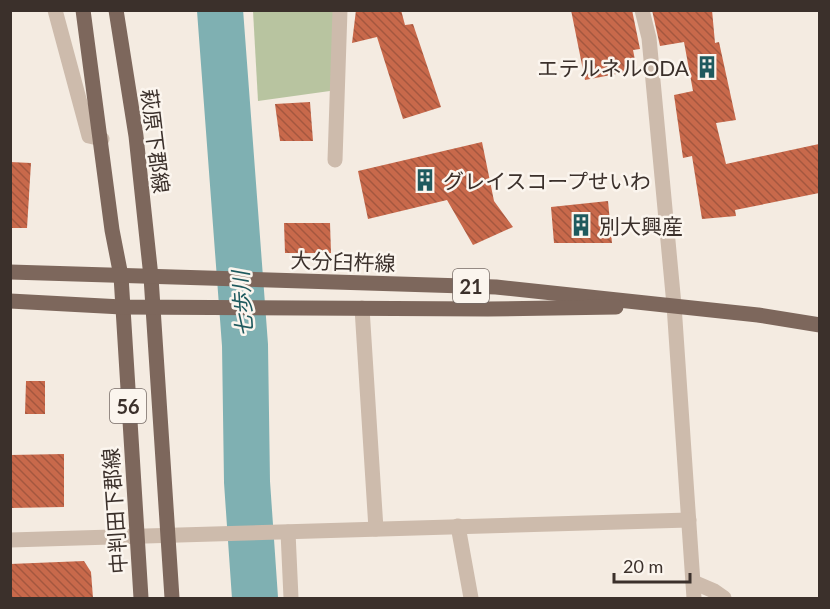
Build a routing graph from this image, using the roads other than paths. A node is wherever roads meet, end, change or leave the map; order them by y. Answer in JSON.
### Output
{"nodes":[{"id":1,"x":55,"y":10,"type":"edge"},
{"id":2,"x":83,"y":10,"type":"edge"},
{"id":3,"x":116,"y":10,"type":"edge"},
{"id":4,"x":340,"y":10,"type":"edge"},
{"id":5,"x":642,"y":10,"type":"edge"},
{"id":6,"x":102,"y":139,"type":"junction"},
{"id":7,"x":335,"y":160,"type":"dead end"},
{"id":8,"x":10,"y":272,"type":"edge"},
{"id":9,"x":121,"y":276,"type":"junction"},
{"id":10,"x":152,"y":277,"type":"junction"},
{"id":11,"x":10,"y":301,"type":"edge"},
{"id":12,"x":674,"y":305,"type":"junction"},
{"id":13,"x":154,"y":306,"type":"junction"},
{"id":14,"x":122,"y":307,"type":"junction"},
{"id":15,"x":362,"y":308,"type":"junction"},
{"id":16,"x":819,"y":325,"type":"edge"},
{"id":17,"x":689,"y":520,"type":"junction"},
{"id":18,"x":458,"y":526,"type":"junction"},
{"id":19,"x":376,"y":529,"type":"junction"},
{"id":20,"x":284,"y":532,"type":"junction"},
{"id":21,"x":167,"y":536,"type":"junction"},
{"id":22,"x":136,"y":537,"type":"junction"},
{"id":23,"x":10,"y":540,"type":"edge"},
{"id":24,"x":693,"y":582,"type":"junction"},
{"id":25,"x":141,"y":598,"type":"edge"},
{"id":26,"x":172,"y":598,"type":"edge"},
{"id":27,"x":291,"y":598,"type":"edge"},
{"id":28,"x":471,"y":598,"type":"edge"},
{"id":29,"x":694,"y":598,"type":"edge"},
{"id":30,"x":724,"y":598,"type":"edge"}],
"edges":[{"from":1,"to":6,"type":"street"},
{"from":2,"to":6,"type":"main road"},
{"from":3,"to":10,"type":"main road","name":"萩原下郡線"},
{"from":4,"to":7,"type":"street"},
{"from":5,"to":12,"type":"street"},
{"from":6,"to":9,"type":"main road"},
{"from":8,"to":9,"type":"main road","name":"大分臼杵線","number":"21"},
{"from":9,"to":10,"type":"main road","name":"大分臼杵線","number":"21"},
{"from":9,"to":14,"type":"main road","name":"中判田下郡線","number":"56"},
{"from":10,"to":12,"type":"main road","name":"大分臼杵線","number":"21"},
{"from":10,"to":13,"type":"main road","number":"56"},
{"from":11,"to":14,"type":"main road","name":"大分臼杵線","number":"21"},
{"from":12,"to":15,"type":"main road","name":"大分臼杵線","number":"21"},
{"from":12,"to":16,"type":"main road","name":"大分臼杵線","number":"21"},
{"from":12,"to":17,"type":"street"},
{"from":13,"to":14,"type":"main road","name":"大分臼杵線","number":"21"},
{"from":13,"to":15,"type":"main road","name":"大分臼杵線","number":"21"},
{"from":13,"to":21,"type":"main road","number":"56"},
{"from":14,"to":22,"type":"main road","name":"中判田下郡線","number":"56"},
{"from":15,"to":19,"type":"street"},
{"from":17,"to":18,"type":"street"},
{"from":17,"to":24,"type":"street"},
{"from":18,"to":19,"type":"street"},
{"from":18,"to":28,"type":"street"},
{"from":19,"to":20,"type":"street"},
{"from":20,"to":21,"type":"street"},
{"from":20,"to":27,"type":"street"},
{"from":21,"to":22,"type":"street"},
{"from":21,"to":26,"type":"main road","number":"56"},
{"from":22,"to":23,"type":"street"},
{"from":22,"to":25,"type":"main road","name":"中判田下郡線","number":"56"},
{"from":24,"to":29,"type":"street"},
{"from":24,"to":30,"type":"street"}]}
